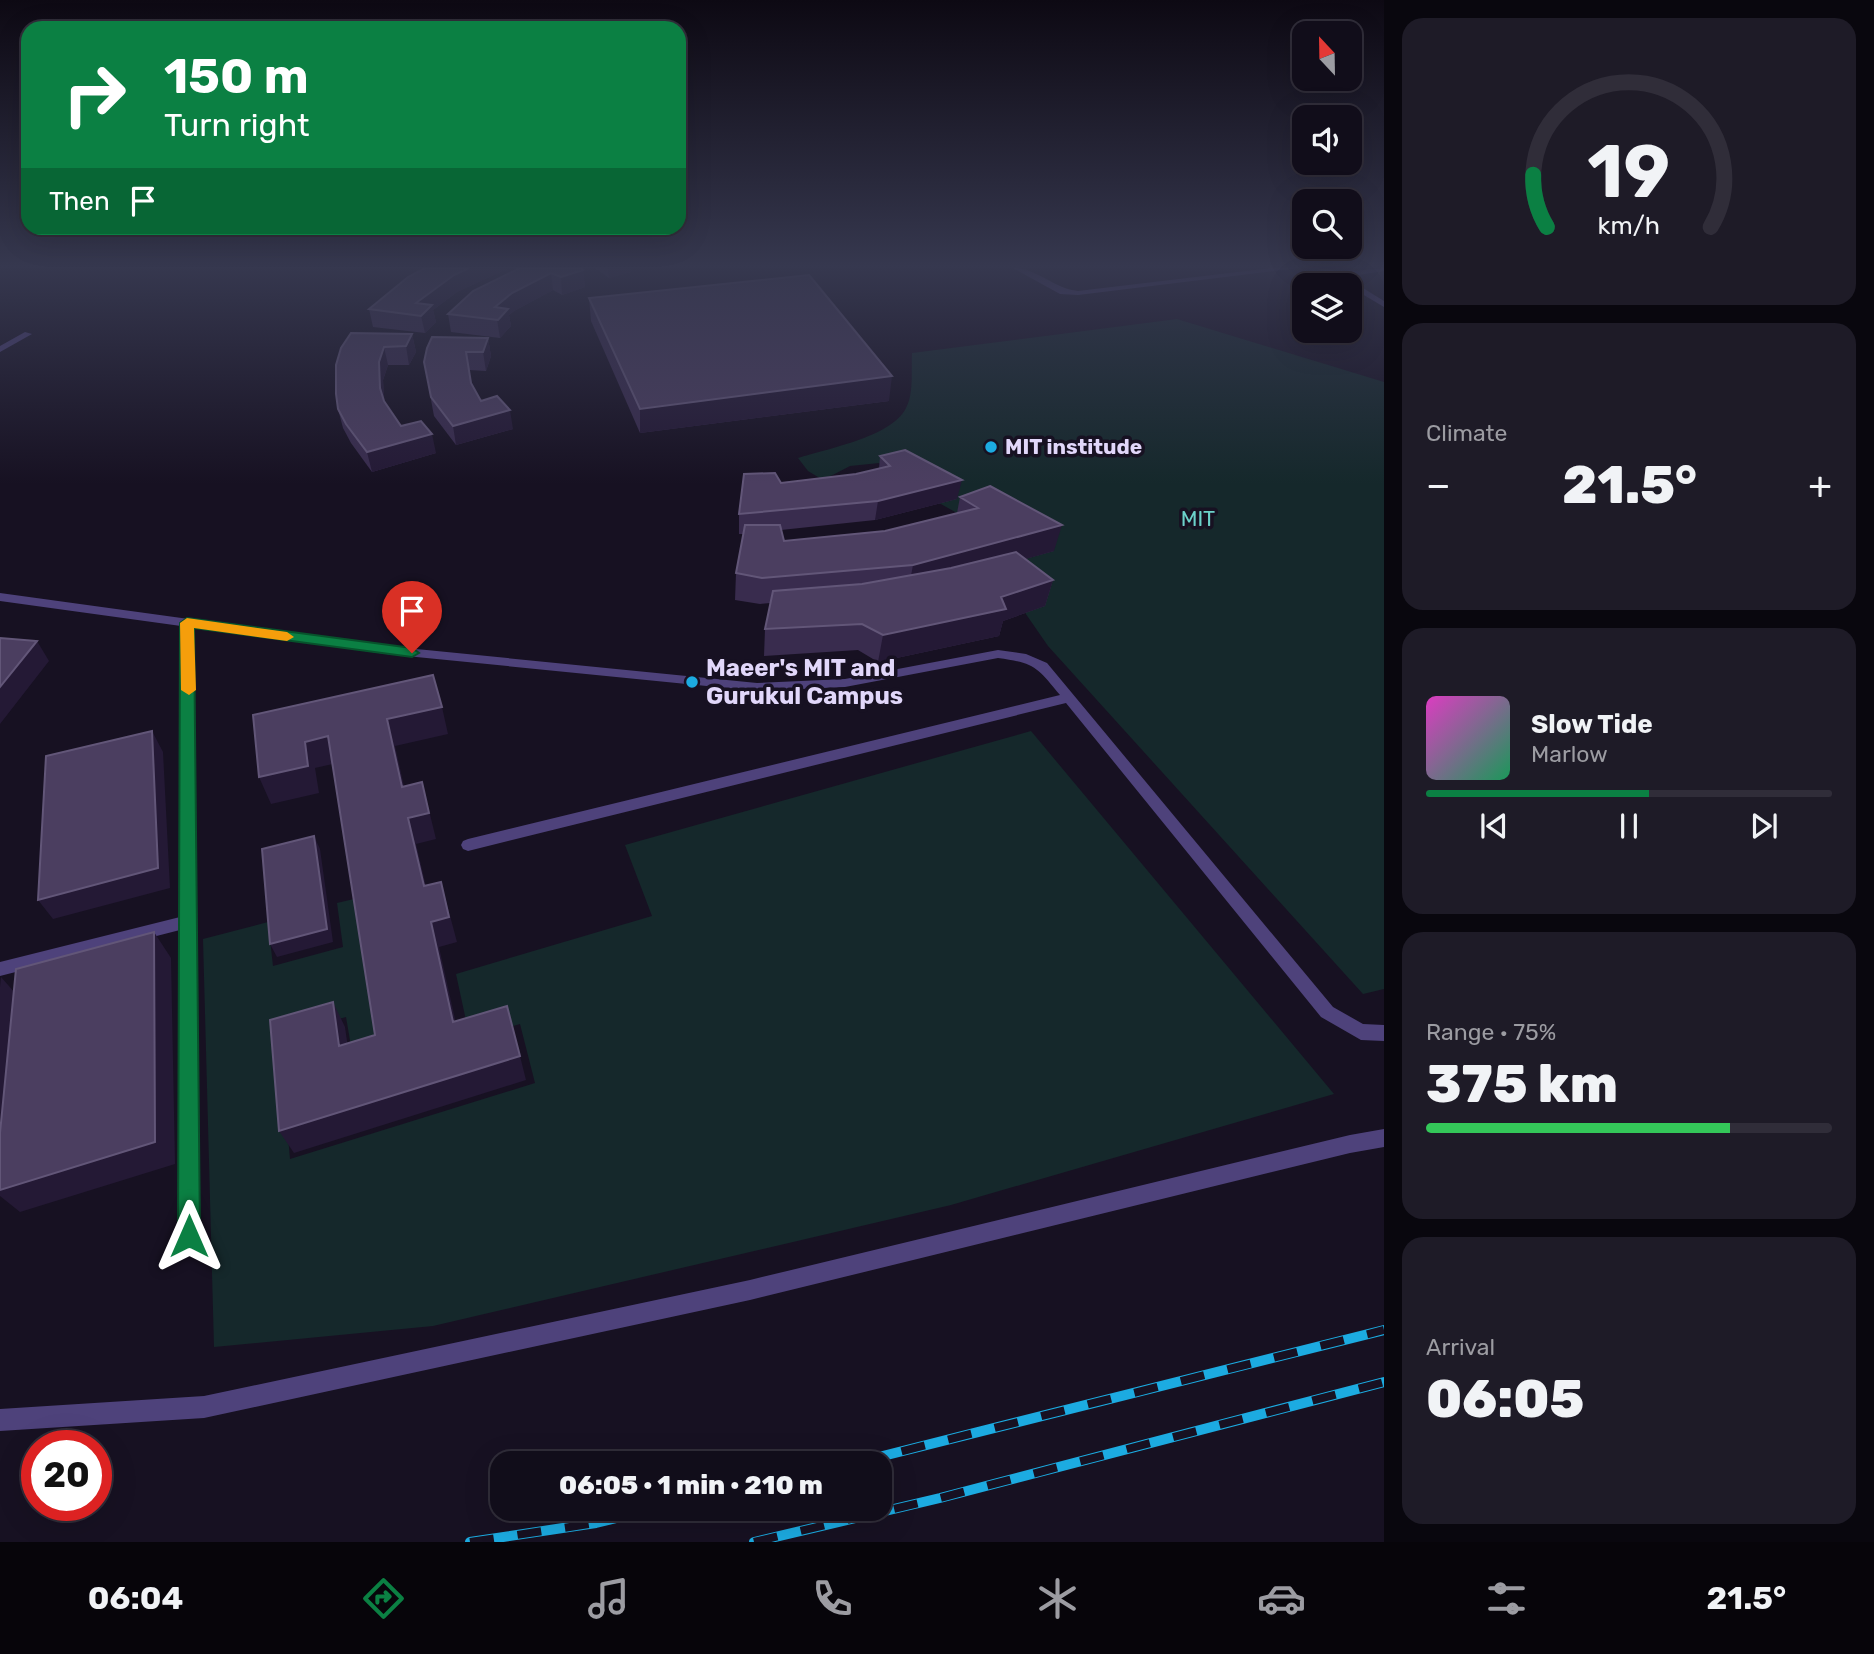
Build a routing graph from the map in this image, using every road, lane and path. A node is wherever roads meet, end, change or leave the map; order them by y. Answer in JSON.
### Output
{"nodes":[{"id":1,"x":17,"y":340,"type":"edge"},
{"id":2,"x":0,"y":349,"type":"edge"},
{"id":3,"x":0,"y":597,"type":"edge"},
{"id":4,"x":187,"y":623,"type":"junction"},
{"id":5,"x":1068,"y":698,"type":"junction"},
{"id":6,"x":468,"y":845,"type":"dead end"},
{"id":7,"x":189,"y":921,"type":"junction"},
{"id":8,"x":0,"y":969,"type":"edge"},
{"id":9,"x":1384,"y":1033,"type":"edge"},
{"id":10,"x":1384,"y":1138,"type":"edge"},
{"id":11,"x":189,"y":1236,"type":"dead end"},
{"id":12,"x":0,"y":1420,"type":"edge"}],
"edges":[{"from":1,"to":2,"type":"lane"},
{"from":3,"to":4,"type":"lane"},
{"from":4,"to":5,"type":"lane"},
{"from":4,"to":7,"type":"lane"},
{"from":5,"to":6,"type":"lane"},
{"from":5,"to":9,"type":"lane"},
{"from":7,"to":8,"type":"lane"},
{"from":7,"to":11,"type":"lane"},
{"from":10,"to":12,"type":"lane"}]}
